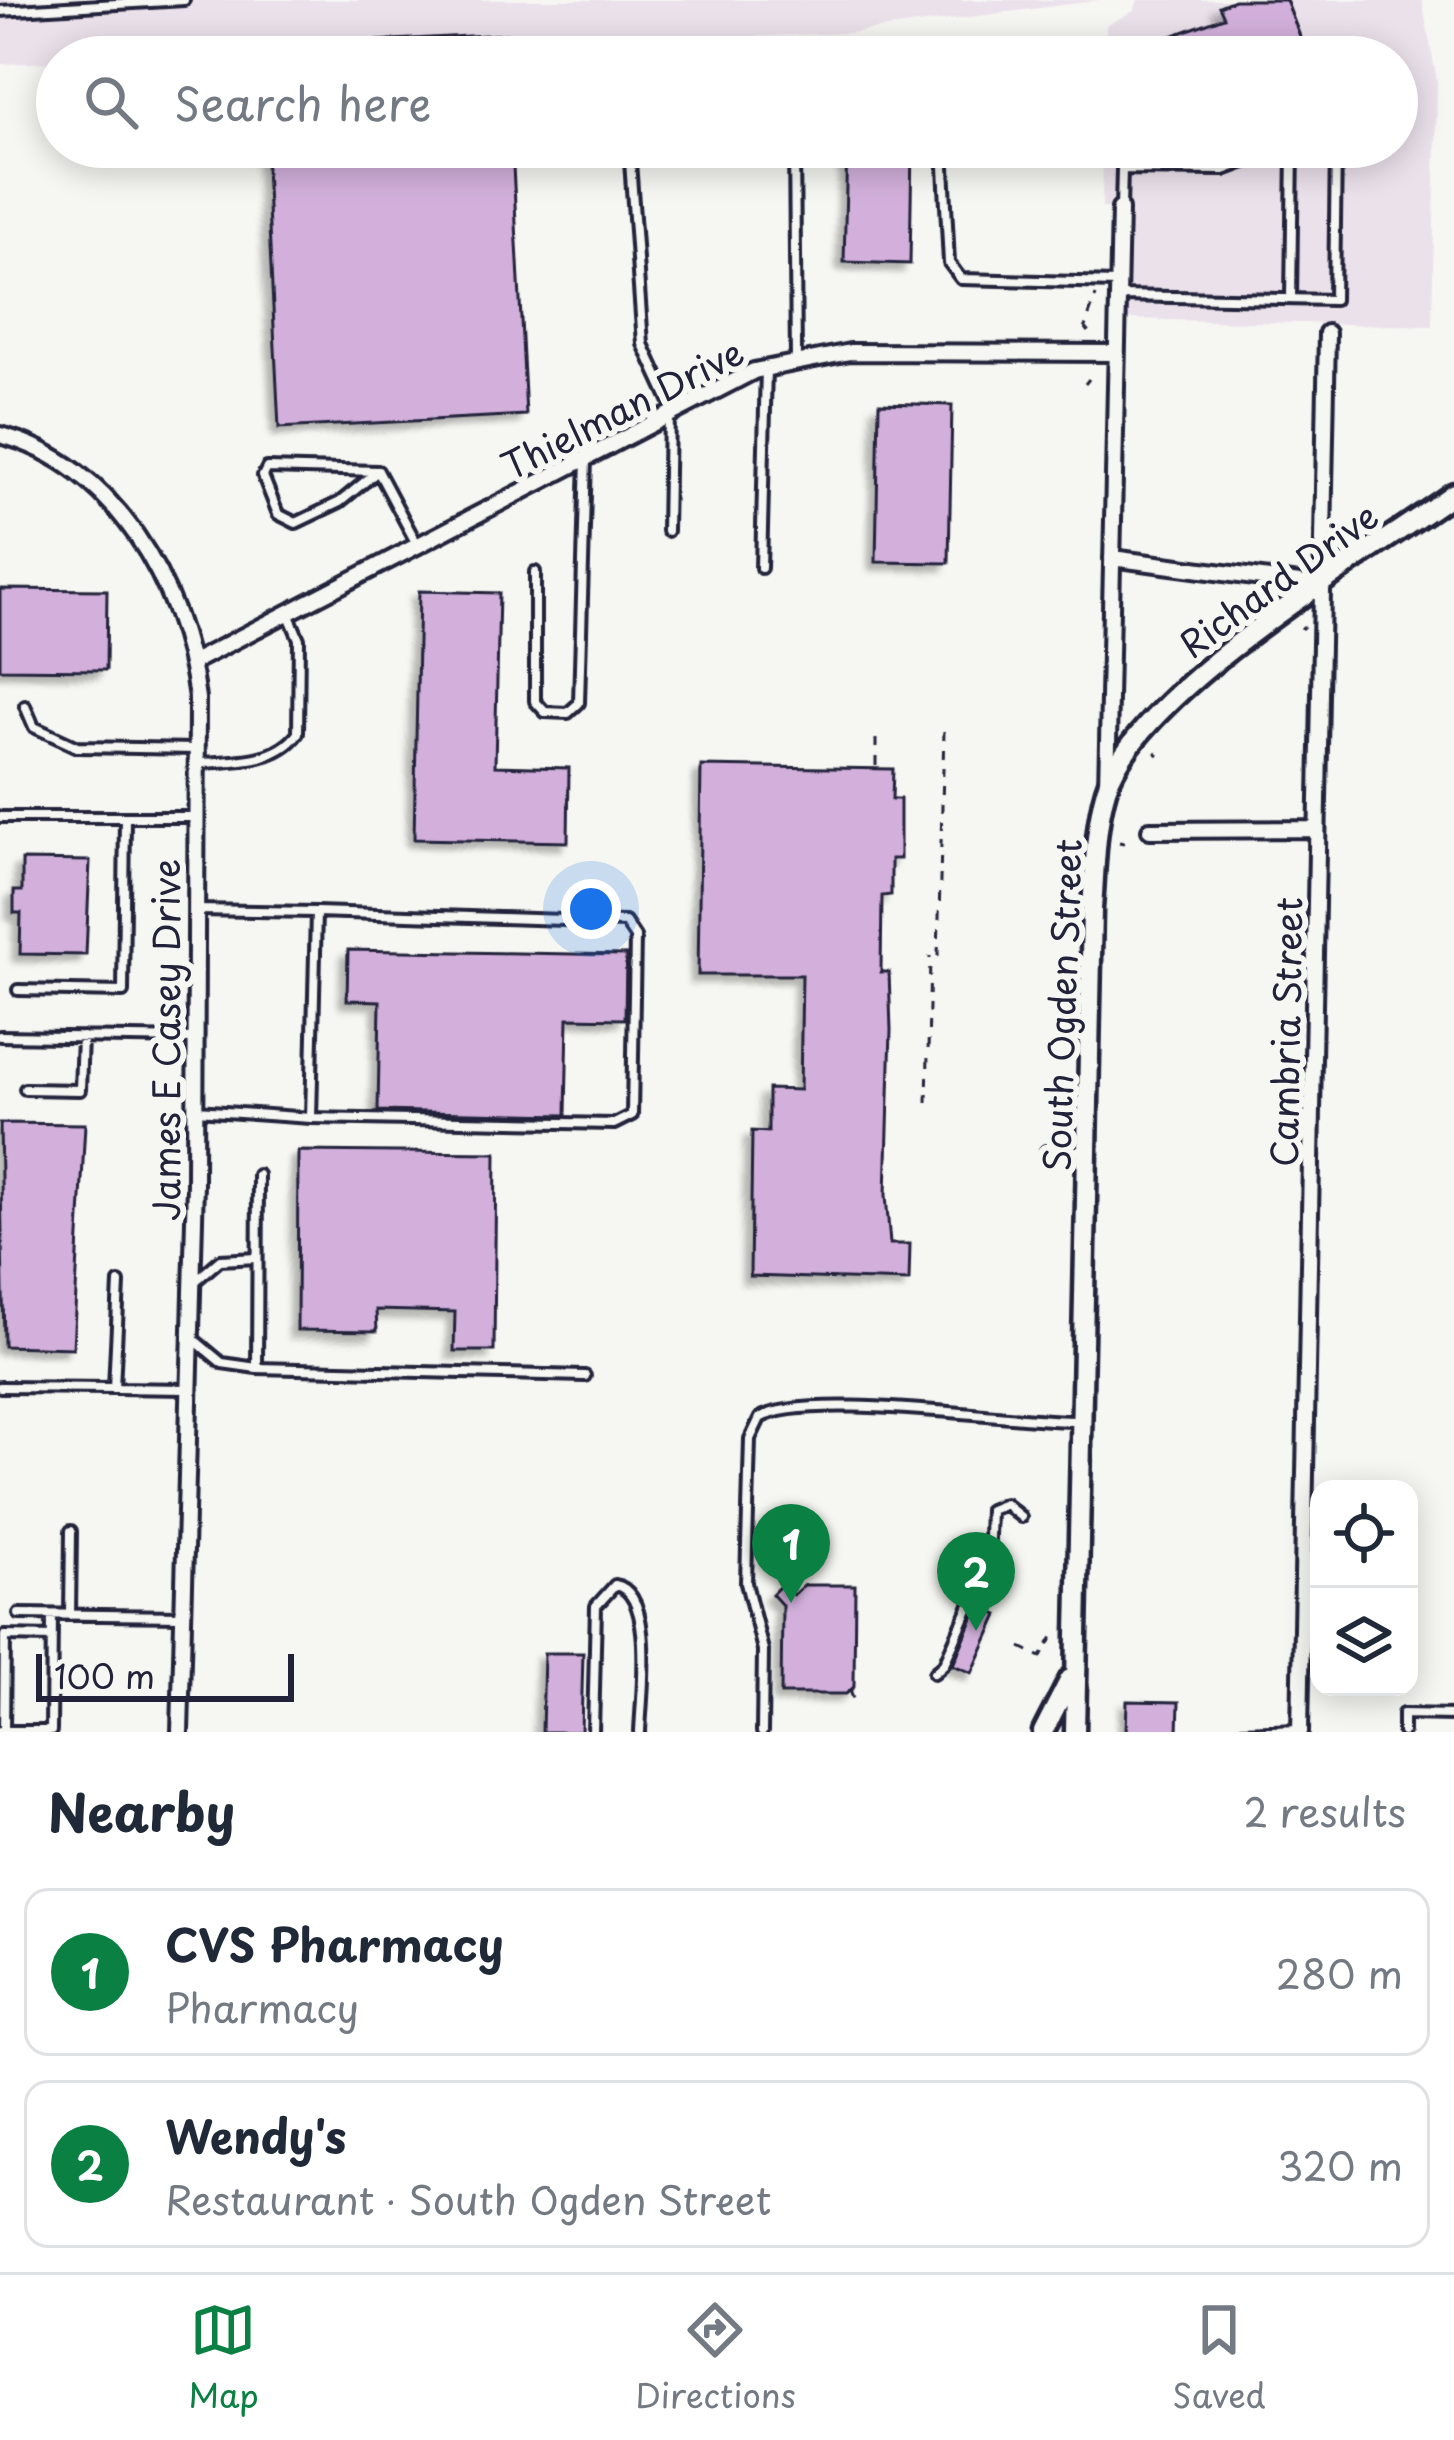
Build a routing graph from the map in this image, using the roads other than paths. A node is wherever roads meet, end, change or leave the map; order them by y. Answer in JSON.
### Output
{"nodes":[{"id":1,"x":184,"y":0,"type":"edge"},
{"id":2,"x":0,"y":10,"type":"edge"},
{"id":3,"x":630,"y":168,"type":"edge"},
{"id":4,"x":794,"y":168,"type":"edge"},
{"id":5,"x":944,"y":168,"type":"edge"},
{"id":6,"x":1230,"y":168,"type":"edge"},
{"id":7,"x":1290,"y":168,"type":"edge"},
{"id":8,"x":1336,"y":168,"type":"edge"},
{"id":9,"x":1120,"y":209,"type":"joint"},
{"id":10,"x":1118,"y":290,"type":"junction"},
{"id":11,"x":1291,"y":299,"type":"junction"},
{"id":12,"x":1327,"y":333,"type":"dead end"},
{"id":13,"x":1116,"y":353,"type":"junction"},
{"id":14,"x":796,"y":360,"type":"junction"},
{"id":15,"x":766,"y":368,"type":"junction"},
{"id":16,"x":671,"y":410,"type":"junction"},
{"id":17,"x":0,"y":435,"type":"edge"},
{"id":18,"x":586,"y":456,"type":"junction"},
{"id":19,"x":378,"y":471,"type":"junction"},
{"id":20,"x":1454,"y":493,"type":"edge"},
{"id":21,"x":667,"y":531,"type":"dead end"},
{"id":22,"x":418,"y":547,"type":"junction"},
{"id":23,"x":1112,"y":558,"type":"junction"},
{"id":24,"x":761,"y":568,"type":"dead end"},
{"id":25,"x":536,"y":572,"type":"dead end"},
{"id":26,"x":1322,"y":586,"type":"junction"},
{"id":27,"x":289,"y":613,"type":"junction"},
{"id":28,"x":193,"y":662,"type":"junction"},
{"id":29,"x":25,"y":706,"type":"dead end"},
{"id":30,"x":197,"y":756,"type":"junction"},
{"id":31,"x":1107,"y":787,"type":"junction"},
{"id":32,"x":0,"y":817,"type":"edge"},
{"id":33,"x":125,"y":817,"type":"junction"},
{"id":34,"x":197,"y":818,"type":"junction"},
{"id":35,"x":1316,"y":829,"type":"junction"},
{"id":36,"x":1150,"y":830,"type":"dead end"},
{"id":37,"x":196,"y":910,"type":"junction"},
{"id":38,"x":316,"y":912,"type":"junction"},
{"id":39,"x":18,"y":990,"type":"dead end"},
{"id":40,"x":0,"y":1036,"type":"edge"},
{"id":41,"x":82,"y":1037,"type":"junction"},
{"id":42,"x":195,"y":1039,"type":"junction"},
{"id":43,"x":25,"y":1089,"type":"dead end"},
{"id":44,"x":195,"y":1109,"type":"junction"},
{"id":45,"x":311,"y":1118,"type":"junction"},
{"id":46,"x":1046,"y":1151,"type":"dead end"},
{"id":47,"x":1088,"y":1151,"type":"junction"},
{"id":48,"x":258,"y":1175,"type":"dead end"},
{"id":49,"x":257,"y":1258,"type":"junction"},
{"id":50,"x":118,"y":1283,"type":"dead end"},
{"id":51,"x":192,"y":1284,"type":"junction"},
{"id":52,"x":191,"y":1336,"type":"junction"},
{"id":53,"x":257,"y":1368,"type":"junction"},
{"id":54,"x":584,"y":1376,"type":"dead end"},
{"id":55,"x":0,"y":1387,"type":"edge"},
{"id":56,"x":114,"y":1388,"type":"junction"},
{"id":57,"x":190,"y":1389,"type":"junction"},
{"id":58,"x":1082,"y":1421,"type":"junction"},
{"id":59,"x":1021,"y":1517,"type":"dead end"},
{"id":60,"x":71,"y":1531,"type":"dead end"},
{"id":61,"x":19,"y":1614,"type":"dead end"},
{"id":62,"x":52,"y":1615,"type":"junction"},
{"id":63,"x":70,"y":1615,"type":"junction"},
{"id":64,"x":183,"y":1616,"type":"junction"},
{"id":65,"x":52,"y":1636,"type":"junction"},
{"id":66,"x":1075,"y":1669,"type":"junction"},
{"id":67,"x":934,"y":1673,"type":"dead end"},
{"id":68,"x":1454,"y":1715,"type":"edge"},
{"id":69,"x":2,"y":1731,"type":"edge"},
{"id":70,"x":1300,"y":1731,"type":"edge"},
{"id":71,"x":180,"y":1732,"type":"edge"},
{"id":72,"x":592,"y":1732,"type":"edge"},
{"id":73,"x":640,"y":1732,"type":"edge"},
{"id":74,"x":761,"y":1732,"type":"edge"},
{"id":75,"x":1043,"y":1732,"type":"edge"},
{"id":76,"x":1075,"y":1732,"type":"edge"},
{"id":77,"x":1240,"y":1732,"type":"edge"},
{"id":78,"x":1403,"y":1732,"type":"edge"}],
"edges":[{"from":1,"to":2,"type":"lane"},
{"from":3,"to":16,"type":"lane"},
{"from":4,"to":14,"type":"lane"},
{"from":5,"to":10,"type":"lane"},
{"from":6,"to":9,"type":"lane"},
{"from":7,"to":11,"type":"lane"},
{"from":8,"to":11,"type":"lane"},
{"from":9,"to":10,"type":"street","name":"South Ogden Street"},
{"from":10,"to":11,"type":"lane"},
{"from":10,"to":13,"type":"street","name":"South Ogden Street"},
{"from":12,"to":26,"type":"street","name":"Cambria Street"},
{"from":13,"to":14,"type":"street","name":"Thielman Drive"},
{"from":13,"to":23,"type":"street","name":"South Ogden Street"},
{"from":14,"to":15,"type":"street","name":"Thielman Drive"},
{"from":15,"to":16,"type":"street","name":"Thielman Drive"},
{"from":15,"to":24,"type":"lane"},
{"from":16,"to":18,"type":"street","name":"Thielman Drive"},
{"from":16,"to":21,"type":"lane"},
{"from":17,"to":28,"type":"street","name":"James E Casey Drive"},
{"from":18,"to":22,"type":"street","name":"Thielman Drive"},
{"from":18,"to":25,"type":"lane"},
{"from":19,"to":19,"type":"lane"},
{"from":19,"to":22,"type":"lane"},
{"from":20,"to":26,"type":"street","name":"Richard Drive"},
{"from":22,"to":27,"type":"street","name":"Thielman Drive"},
{"from":23,"to":26,"type":"street"},
{"from":23,"to":31,"type":"street","name":"South Ogden Street"},
{"from":26,"to":31,"type":"street","name":"Richard Drive"},
{"from":26,"to":35,"type":"street","name":"Cambria Street"},
{"from":27,"to":28,"type":"street","name":"Thielman Drive"},
{"from":27,"to":30,"type":"lane"},
{"from":28,"to":30,"type":"street","name":"James E Casey Drive"},
{"from":29,"to":30,"type":"lane"},
{"from":30,"to":34,"type":"street","name":"James E Casey Drive"},
{"from":31,"to":47,"type":"street","name":"South Ogden Street"},
{"from":32,"to":33,"type":"lane"},
{"from":33,"to":34,"type":"lane"},
{"from":33,"to":39,"type":"lane"},
{"from":34,"to":37,"type":"street","name":"James E Casey Drive"},
{"from":35,"to":36,"type":"street"},
{"from":35,"to":70,"type":"street","name":"Cambria Street"},
{"from":37,"to":38,"type":"lane"},
{"from":37,"to":42,"type":"street","name":"James E Casey Drive"},
{"from":38,"to":45,"type":"lane"},
{"from":38,"to":45,"type":"lane"},
{"from":40,"to":41,"type":"lane"},
{"from":41,"to":42,"type":"lane"},
{"from":41,"to":43,"type":"lane"},
{"from":42,"to":44,"type":"street","name":"James E Casey Drive"},
{"from":44,"to":45,"type":"lane"},
{"from":44,"to":51,"type":"street","name":"James E Casey Drive"},
{"from":46,"to":47,"type":"lane"},
{"from":47,"to":58,"type":"street","name":"South Ogden Street"},
{"from":48,"to":49,"type":"lane"},
{"from":49,"to":51,"type":"lane"},
{"from":49,"to":53,"type":"lane"},
{"from":50,"to":56,"type":"lane"},
{"from":51,"to":52,"type":"street","name":"James E Casey Drive"},
{"from":52,"to":53,"type":"lane"},
{"from":52,"to":57,"type":"street","name":"James E Casey Drive"},
{"from":53,"to":54,"type":"lane"},
{"from":55,"to":56,"type":"lane"},
{"from":56,"to":57,"type":"lane"},
{"from":57,"to":64,"type":"street","name":"James E Casey Drive"},
{"from":58,"to":66,"type":"street","name":"South Ogden Street"},
{"from":58,"to":74,"type":"lane"},
{"from":59,"to":67,"type":"lane"},
{"from":60,"to":63,"type":"lane"},
{"from":61,"to":62,"type":"lane"},
{"from":62,"to":63,"type":"lane"},
{"from":62,"to":65,"type":"lane"},
{"from":63,"to":64,"type":"lane"},
{"from":64,"to":71,"type":"street","name":"James E Casey Drive"},
{"from":65,"to":69,"type":"lane"},
{"from":65,"to":69,"type":"lane"},
{"from":66,"to":75,"type":"street"},
{"from":66,"to":76,"type":"street","name":"South Ogden Street"},
{"from":68,"to":78,"type":"lane"},
{"from":70,"to":77,"type":"lane"},
{"from":72,"to":73,"type":"lane"}]}
